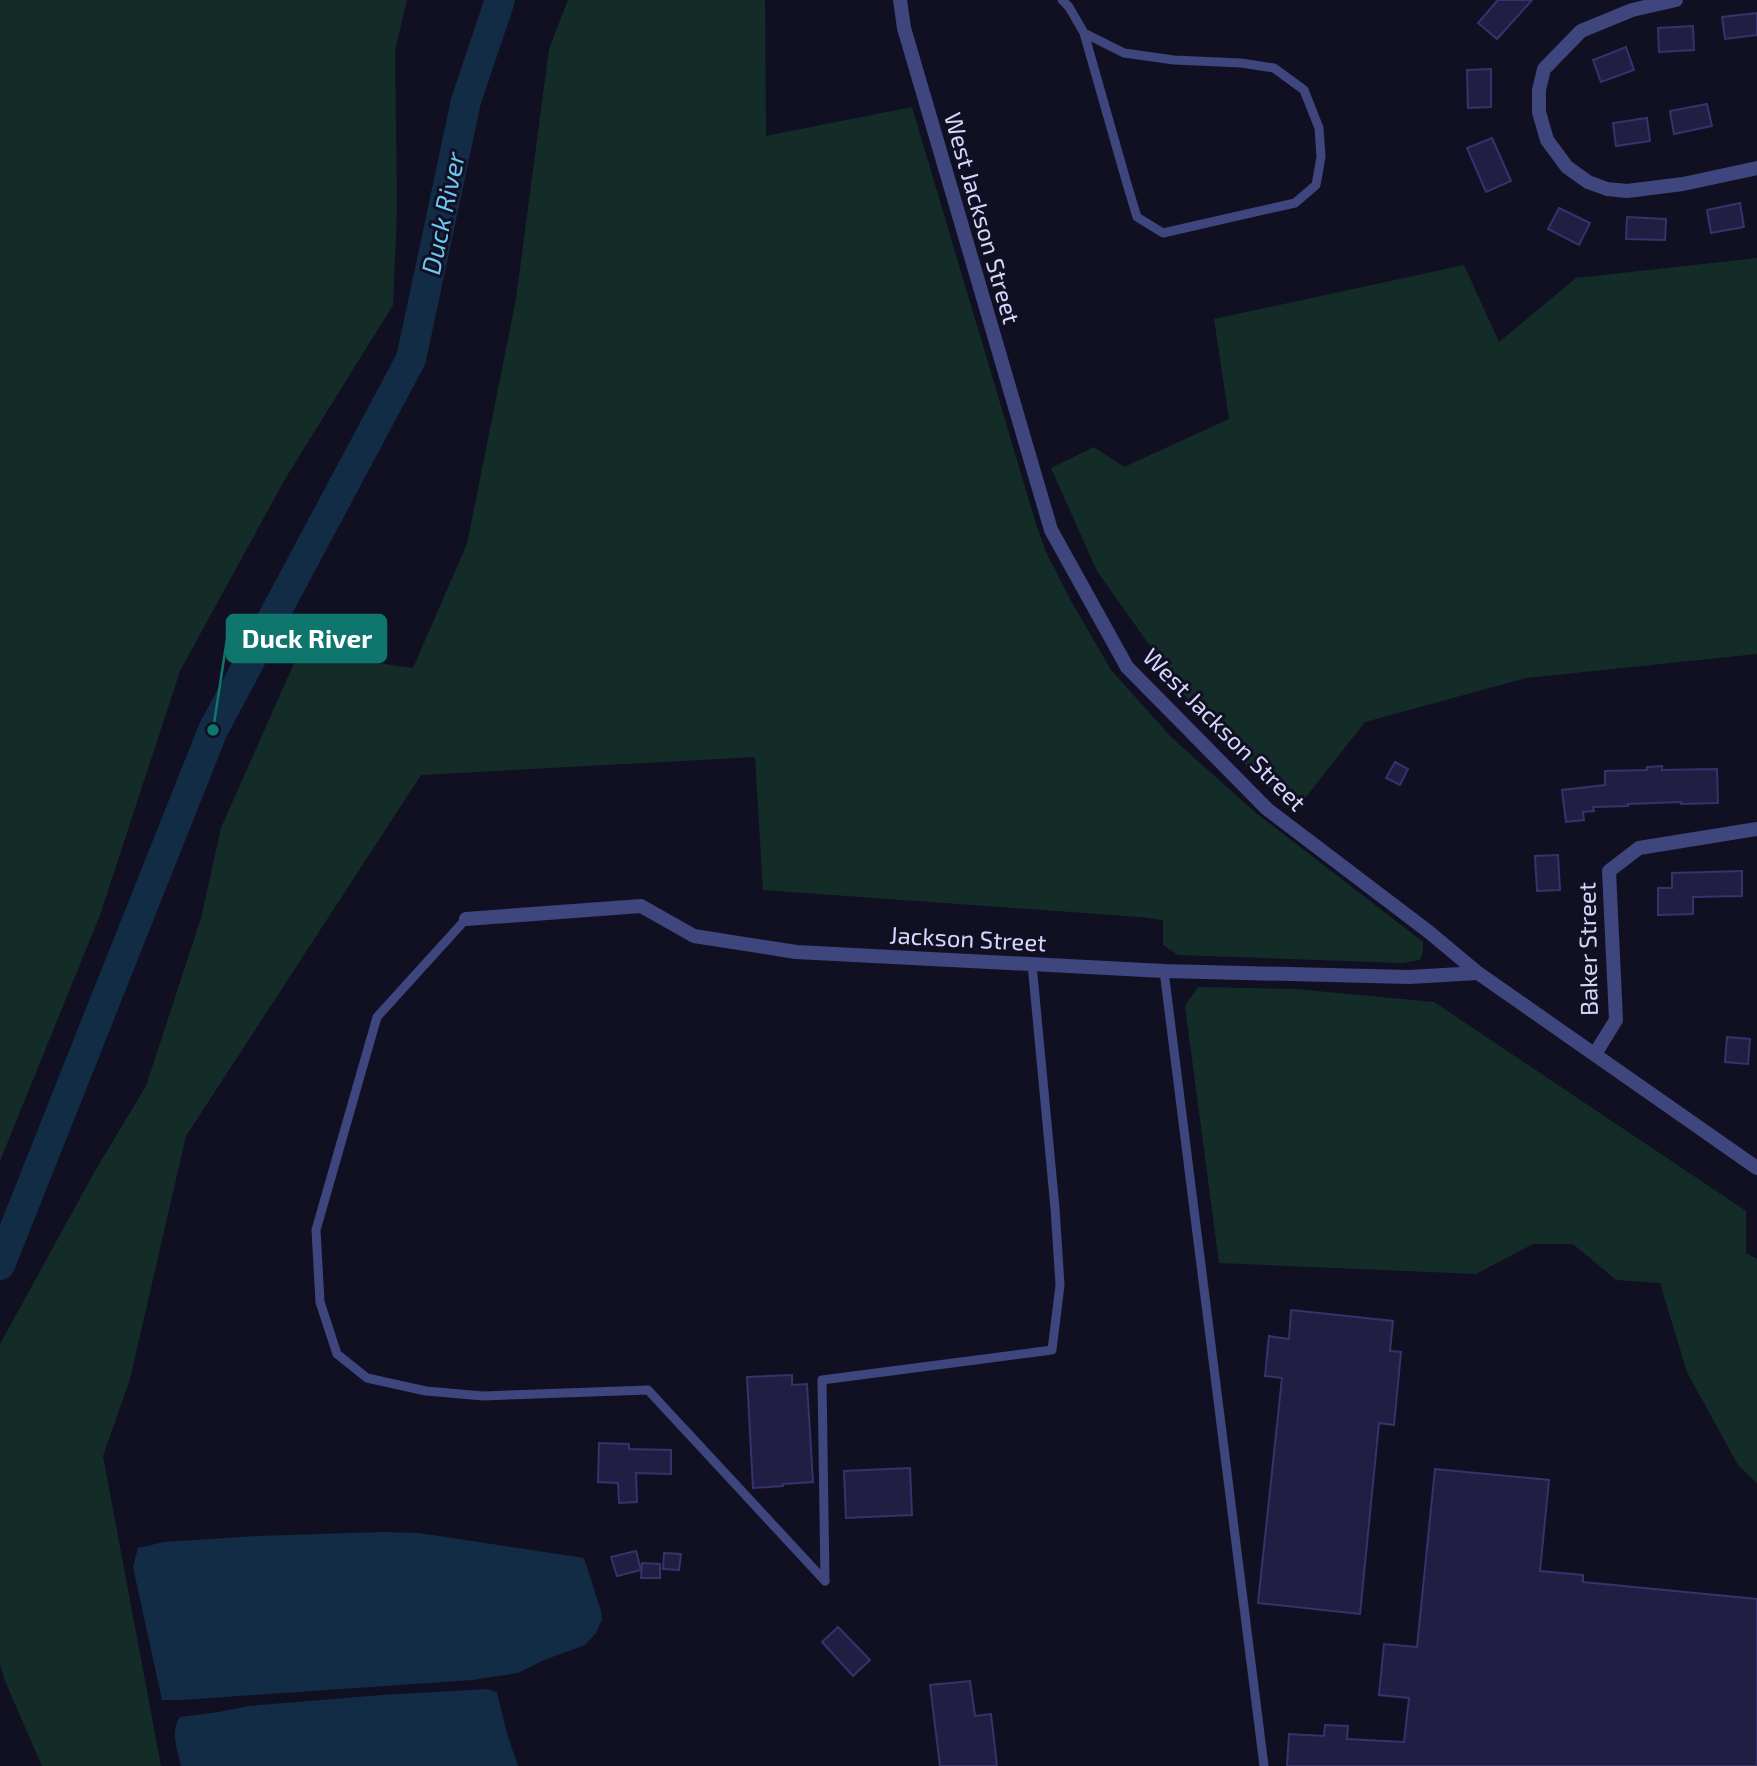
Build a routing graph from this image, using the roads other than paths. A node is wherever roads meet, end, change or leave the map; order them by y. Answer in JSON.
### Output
{"nodes":[{"id":1,"x":900,"y":0,"type":"edge"},
{"id":2,"x":1062,"y":0,"type":"edge"},
{"id":3,"x":1676,"y":0,"type":"edge"},
{"id":4,"x":1084,"y":33,"type":"junction"},
{"id":5,"x":1757,"y":168,"type":"edge"},
{"id":6,"x":1757,"y":829,"type":"edge"},
{"id":7,"x":466,"y":919,"type":"joint"},
{"id":8,"x":1032,"y":964,"type":"junction"},
{"id":9,"x":1164,"y":971,"type":"junction"},
{"id":10,"x":1478,"y":973,"type":"junction"},
{"id":11,"x":1595,"y":1054,"type":"junction"},
{"id":12,"x":1757,"y":1168,"type":"edge"},
{"id":13,"x":1264,"y":1766,"type":"edge"}],
"edges":[{"from":1,"to":10,"type":"street","name":"West Jackson Street"},
{"from":2,"to":4,"type":"lane"},
{"from":3,"to":5,"type":"street"},
{"from":4,"to":4,"type":"lane"},
{"from":6,"to":11,"type":"street","name":"Baker Street"},
{"from":7,"to":8,"type":"street","name":"Jackson Street"},
{"from":7,"to":8,"type":"lane"},
{"from":8,"to":9,"type":"street","name":"Jackson Street"},
{"from":9,"to":10,"type":"street","name":"Jackson Street"},
{"from":9,"to":13,"type":"lane"},
{"from":10,"to":11,"type":"street","name":"West Jackson Street"},
{"from":11,"to":12,"type":"street","name":"West Jackson Street"}]}
